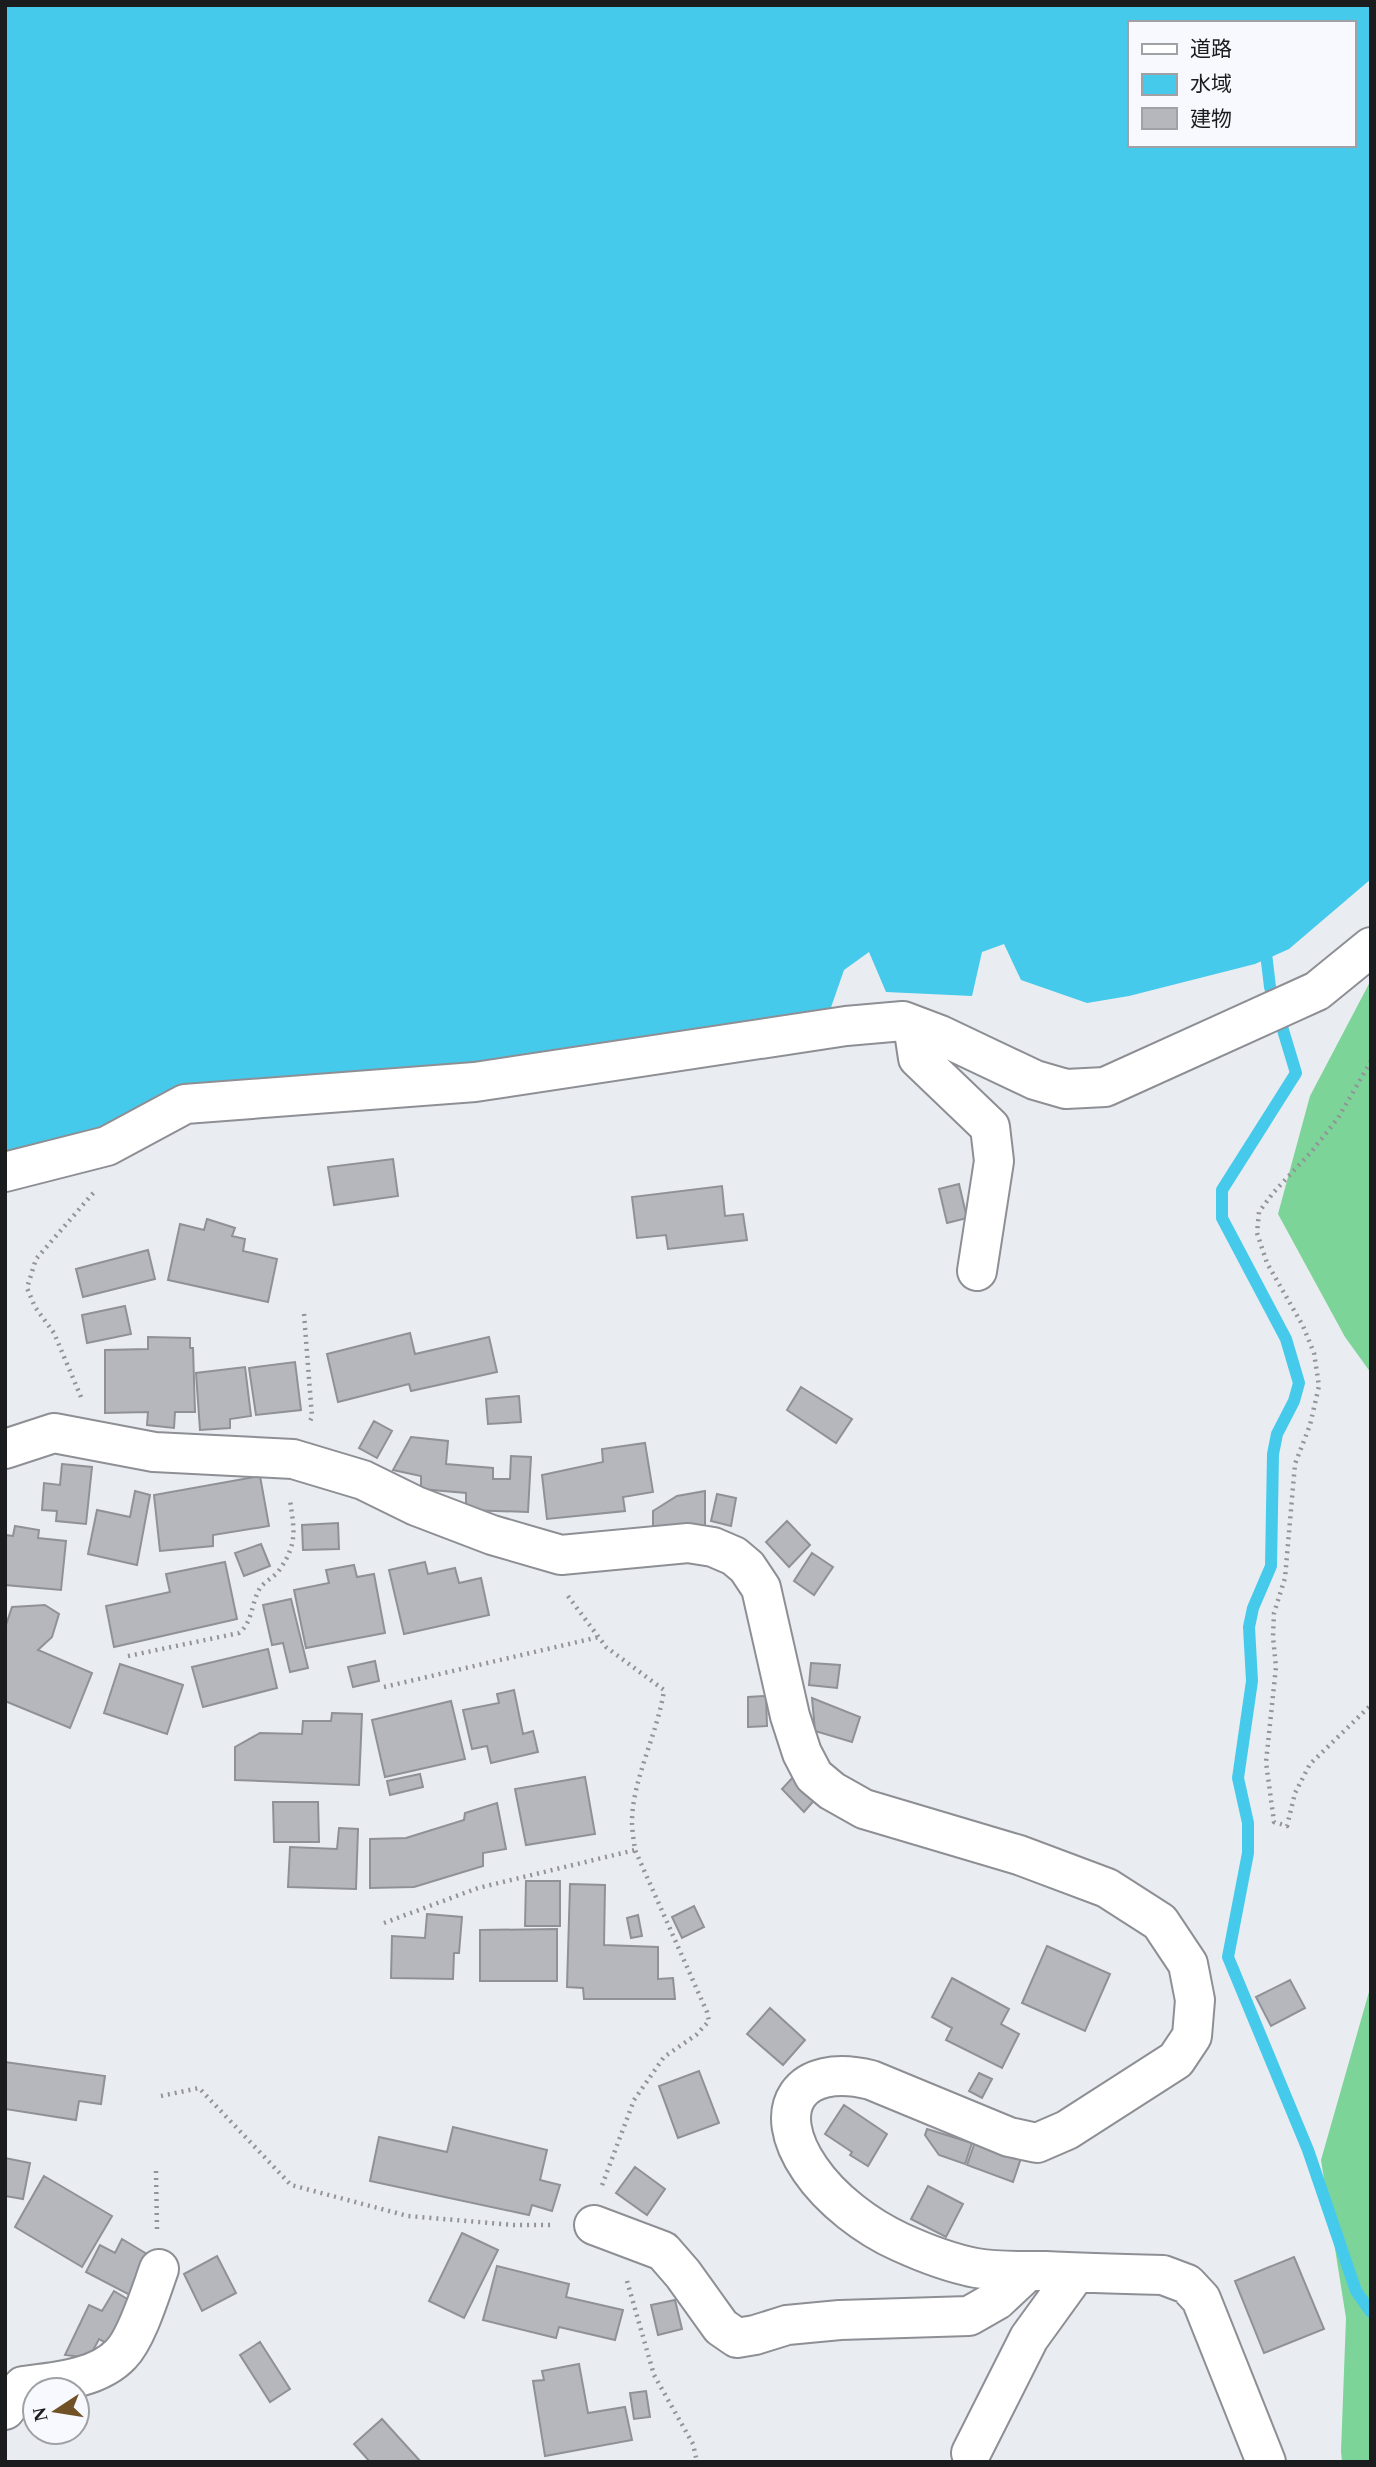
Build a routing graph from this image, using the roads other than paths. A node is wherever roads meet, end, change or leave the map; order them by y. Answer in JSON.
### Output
{"nodes":[{"id":1,"x":1371,"y":947,"type":"edge"},
{"id":2,"x":913,"y":1025,"type":"junction"},
{"id":3,"x":5,"y":1172,"type":"edge"},
{"id":4,"x":977,"y":1271,"type":"dead end"},
{"id":5,"x":5,"y":1449,"type":"edge"},
{"id":6,"x":594,"y":2225,"type":"road end"},
{"id":7,"x":159,"y":2269,"type":"road end"},
{"id":8,"x":1028,"y":2271,"type":"junction"},
{"id":9,"x":1076,"y":2273,"type":"junction"},
{"id":10,"x":5,"y":2410,"type":"edge"},
{"id":11,"x":971,"y":2453,"type":"dead end"},
{"id":12,"x":1266,"y":2462,"type":"edge"}],
"edges":[{"from":1,"to":2,"type":"street"},
{"from":2,"to":3,"type":"street"},
{"from":2,"to":4,"type":"street"},
{"from":5,"to":8,"type":"street"},
{"from":6,"to":8,"type":"street"},
{"from":7,"to":10,"type":"street"},
{"from":8,"to":9,"type":"street"},
{"from":9,"to":11,"type":"street"},
{"from":9,"to":12,"type":"street"}]}
